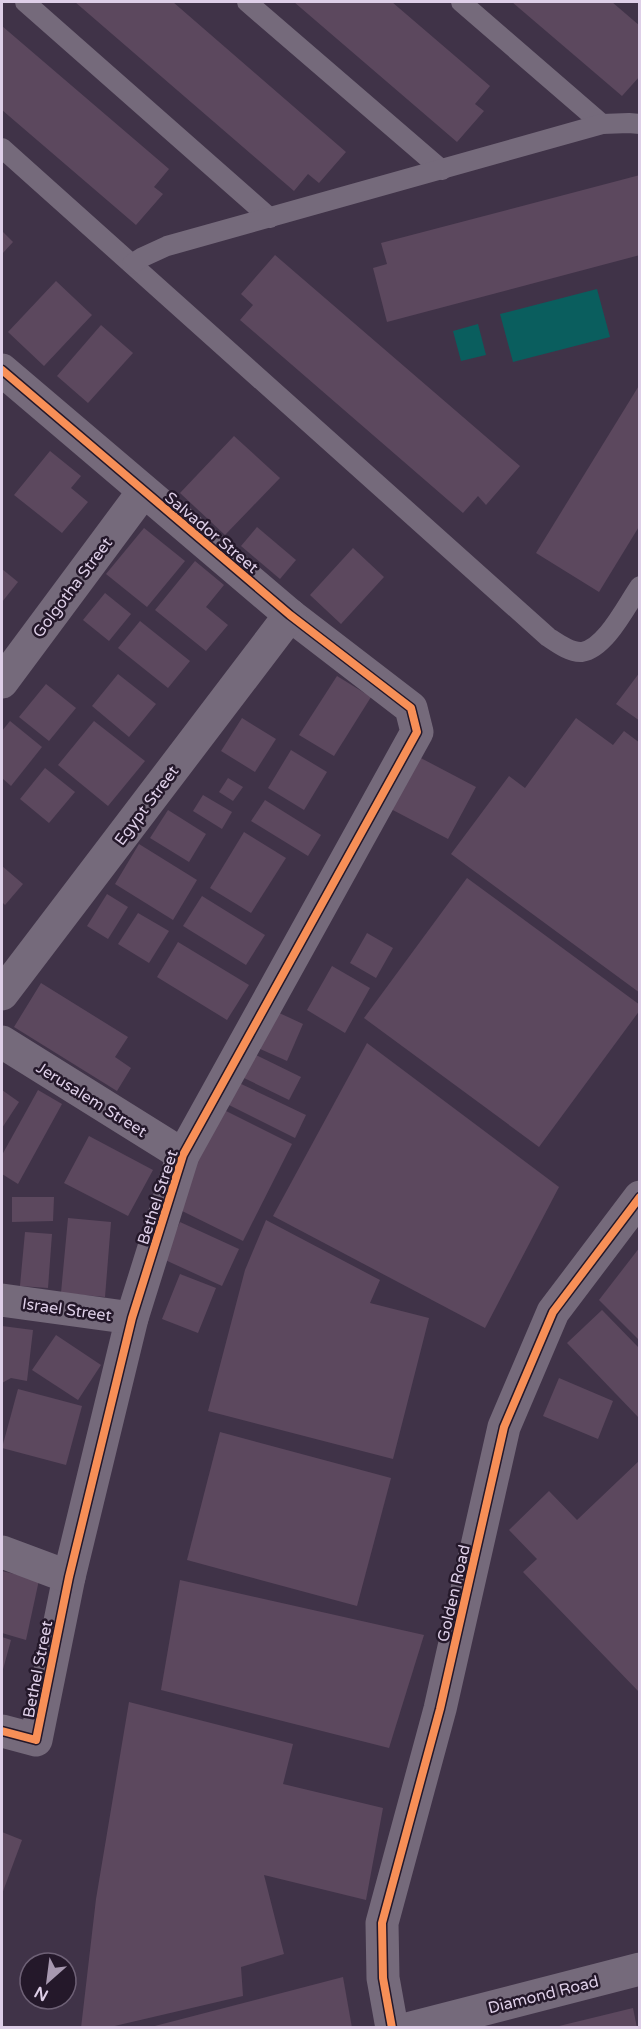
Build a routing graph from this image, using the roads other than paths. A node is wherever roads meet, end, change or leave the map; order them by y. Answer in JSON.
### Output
{"nodes":[{"id":1,"x":25,"y":2,"type":"edge"},
{"id":2,"x":247,"y":2,"type":"edge"},
{"id":3,"x":460,"y":2,"type":"edge"},
{"id":4,"x":602,"y":124,"type":"junction"},
{"id":5,"x":639,"y":124,"type":"edge"},
{"id":6,"x":2,"y":148,"type":"edge"},
{"id":7,"x":442,"y":170,"type":"junction"},
{"id":8,"x":270,"y":218,"type":"junction"},
{"id":9,"x":132,"y":264,"type":"junction"},
{"id":10,"x":2,"y":370,"type":"edge"},
{"id":11,"x":143,"y":492,"type":"junction"},
{"id":12,"x":639,"y":586,"type":"edge"},
{"id":13,"x":290,"y":615,"type":"junction"},
{"id":14,"x":2,"y":681,"type":"edge"},
{"id":15,"x":411,"y":708,"type":"joint"},
{"id":16,"x":2,"y":994,"type":"edge"},
{"id":17,"x":2,"y":1042,"type":"edge"},
{"id":18,"x":183,"y":1155,"type":"junction"},
{"id":19,"x":639,"y":1197,"type":"edge"},
{"id":20,"x":2,"y":1300,"type":"edge"},
{"id":21,"x":132,"y":1318,"type":"junction"},
{"id":22,"x":2,"y":1552,"type":"edge"},
{"id":23,"x":69,"y":1576,"type":"junction"},
{"id":24,"x":2,"y":1731,"type":"edge"},
{"id":25,"x":639,"y":1969,"type":"edge"},
{"id":26,"x":392,"y":2028,"type":"edge"},
{"id":27,"x":411,"y":2028,"type":"edge"}],
"edges":[{"from":1,"to":8,"type":"lane"},
{"from":2,"to":7,"type":"lane"},
{"from":3,"to":4,"type":"lane"},
{"from":4,"to":5,"type":"lane"},
{"from":4,"to":7,"type":"lane"},
{"from":6,"to":9,"type":"lane"},
{"from":7,"to":8,"type":"lane"},
{"from":8,"to":9,"type":"lane"},
{"from":9,"to":12,"type":"lane"},
{"from":10,"to":11,"type":"street","name":"Salvador Street"},
{"from":11,"to":13,"type":"street","name":"Salvador Street"},
{"from":11,"to":14,"type":"street","name":"Golgotha Street"},
{"from":13,"to":15,"type":"street","name":"Salvador Street"},
{"from":13,"to":16,"type":"street","name":"Egypt Street"},
{"from":15,"to":18,"type":"street","name":"Bethel Street"},
{"from":17,"to":18,"type":"street","name":"Jerusalem Street"},
{"from":18,"to":21,"type":"street","name":"Bethel Street"},
{"from":19,"to":26,"type":"street","name":"Golden Road"},
{"from":20,"to":21,"type":"street","name":"Israel Street"},
{"from":21,"to":23,"type":"street","name":"Bethel Street"},
{"from":22,"to":23,"type":"street"},
{"from":23,"to":24,"type":"street","name":"Bethel Street"},
{"from":25,"to":27,"type":"street","name":"Diamond Road"}]}
